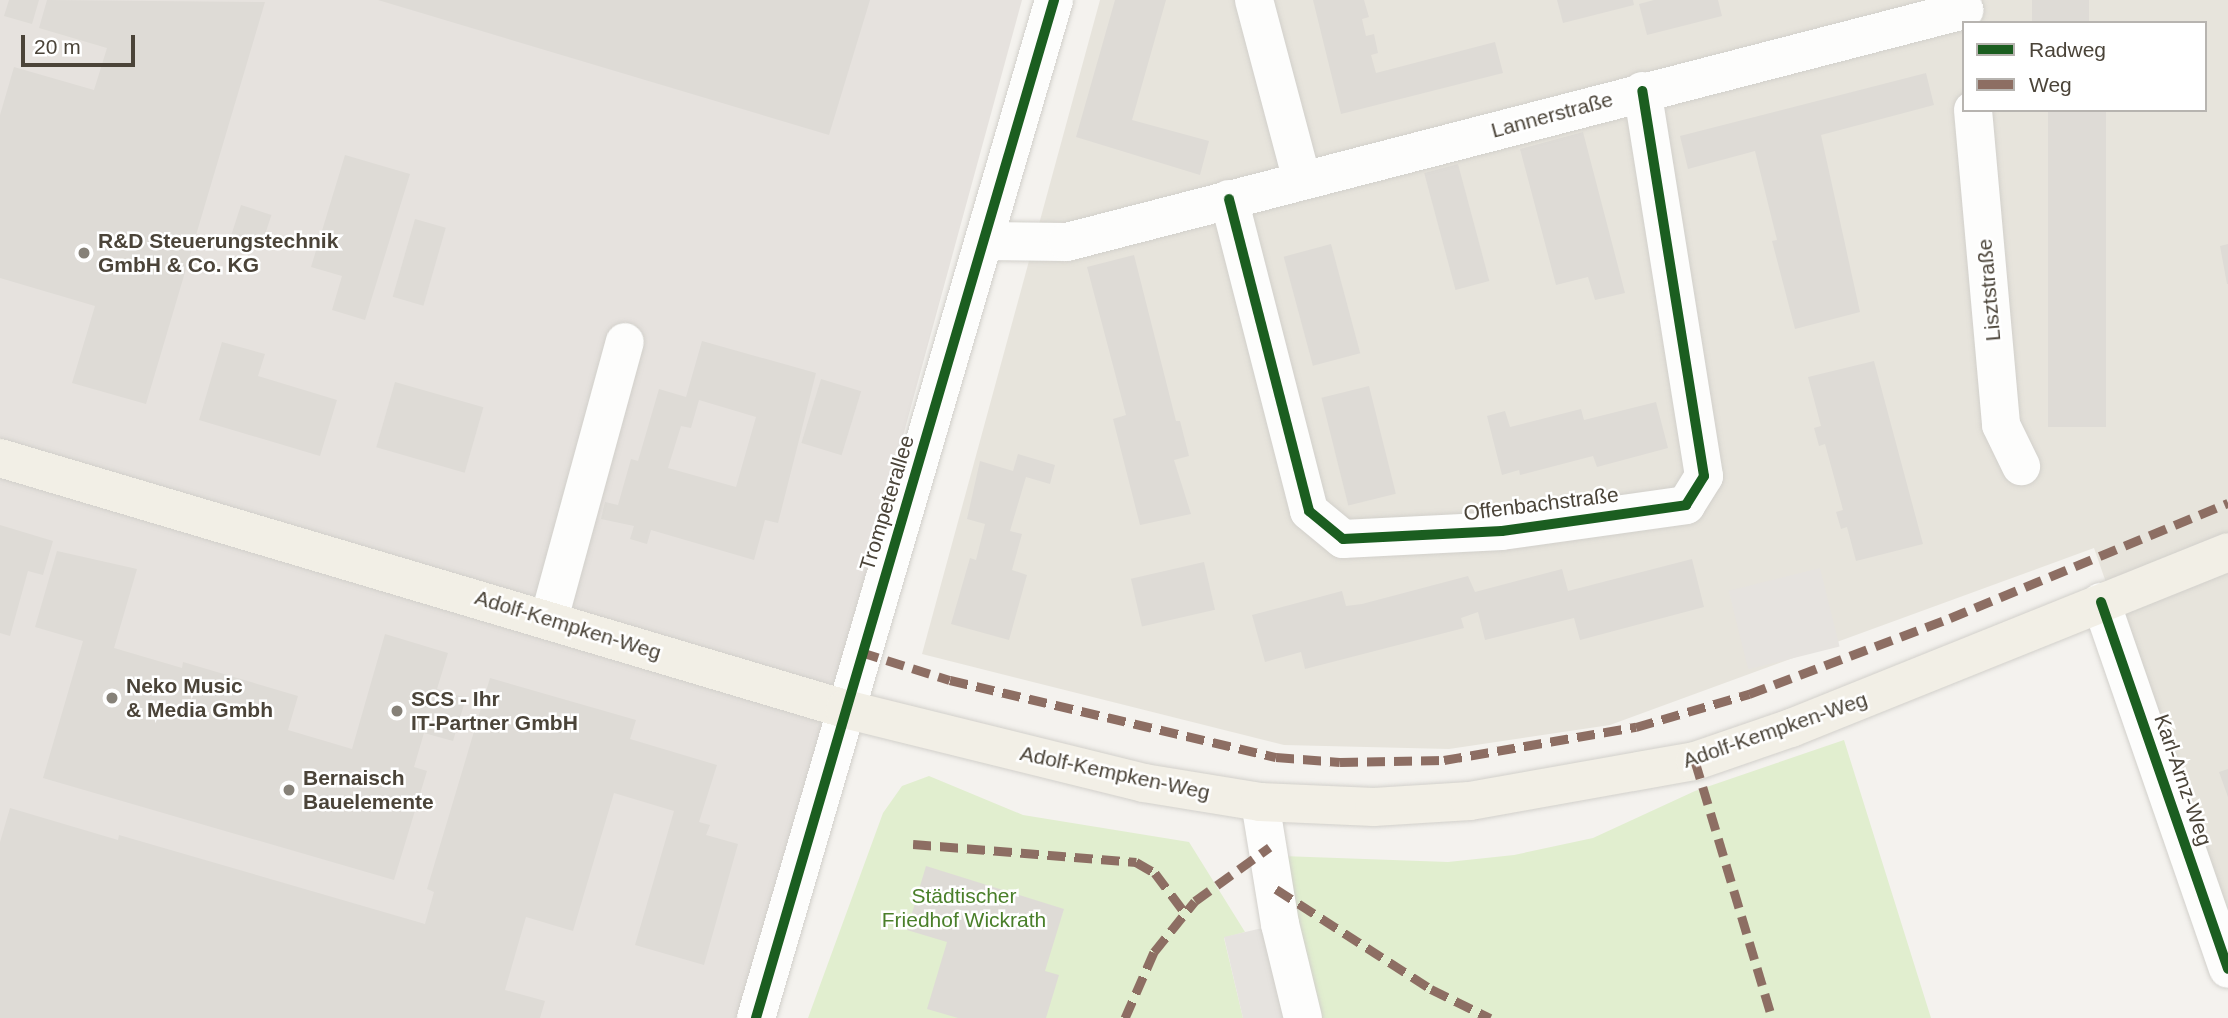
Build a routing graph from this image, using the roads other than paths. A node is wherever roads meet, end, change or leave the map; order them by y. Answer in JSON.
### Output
{"nodes":[{"id":1,"x":1054,"y":0,"type":"edge"},
{"id":2,"x":1254,"y":0,"type":"edge"},
{"id":3,"x":1964,"y":11,"type":"edge"},
{"id":4,"x":1642,"y":91,"type":"junction"},
{"id":5,"x":1973,"y":112,"type":"edge"},
{"id":6,"x":1302,"y":180,"type":"junction"},
{"id":7,"x":1229,"y":199,"type":"junction"},
{"id":8,"x":986,"y":241,"type":"junction"},
{"id":9,"x":625,"y":342,"type":"dead end"},
{"id":10,"x":0,"y":458,"type":"edge"},
{"id":11,"x":2021,"y":466,"type":"dead end"},
{"id":12,"x":2228,"y":552,"type":"edge"},
{"id":13,"x":2101,"y":602,"type":"junction"},
{"id":14,"x":549,"y":619,"type":"junction"},
{"id":15,"x":845,"y":709,"type":"junction"},
{"id":16,"x":1260,"y":802,"type":"junction"},
{"id":17,"x":2228,"y":970,"type":"edge"},
{"id":18,"x":756,"y":1018,"type":"edge"},
{"id":19,"x":1303,"y":1018,"type":"edge"}],
"edges":[{"from":1,"to":8,"type":"street","name":"Trompeterallee"},
{"from":2,"to":6,"type":"street"},
{"from":3,"to":4,"type":"street","name":"Lannerstraße"},
{"from":4,"to":6,"type":"street","name":"Lannerstraße"},
{"from":4,"to":7,"type":"street","name":"Offenbachstraße"},
{"from":5,"to":11,"type":"street","name":"Lisztstraße"},
{"from":6,"to":7,"type":"street","name":"Lannerstraße"},
{"from":7,"to":8,"type":"street","name":"Lannerstraße"},
{"from":8,"to":15,"type":"street","name":"Trompeterallee"},
{"from":9,"to":14,"type":"street"},
{"from":10,"to":14,"type":"main road","name":"Adolf-Kempken-Weg"},
{"from":12,"to":13,"type":"main road","name":"Adolf-Kempken-Weg"},
{"from":13,"to":16,"type":"main road","name":"Adolf-Kempken-Weg"},
{"from":13,"to":17,"type":"street","name":"Karl-Arnz-Weg"},
{"from":14,"to":15,"type":"main road","name":"Adolf-Kempken-Weg"},
{"from":15,"to":16,"type":"main road","name":"Adolf-Kempken-Weg"},
{"from":15,"to":18,"type":"street","name":"Trompeterallee"},
{"from":16,"to":19,"type":"street"}]}
